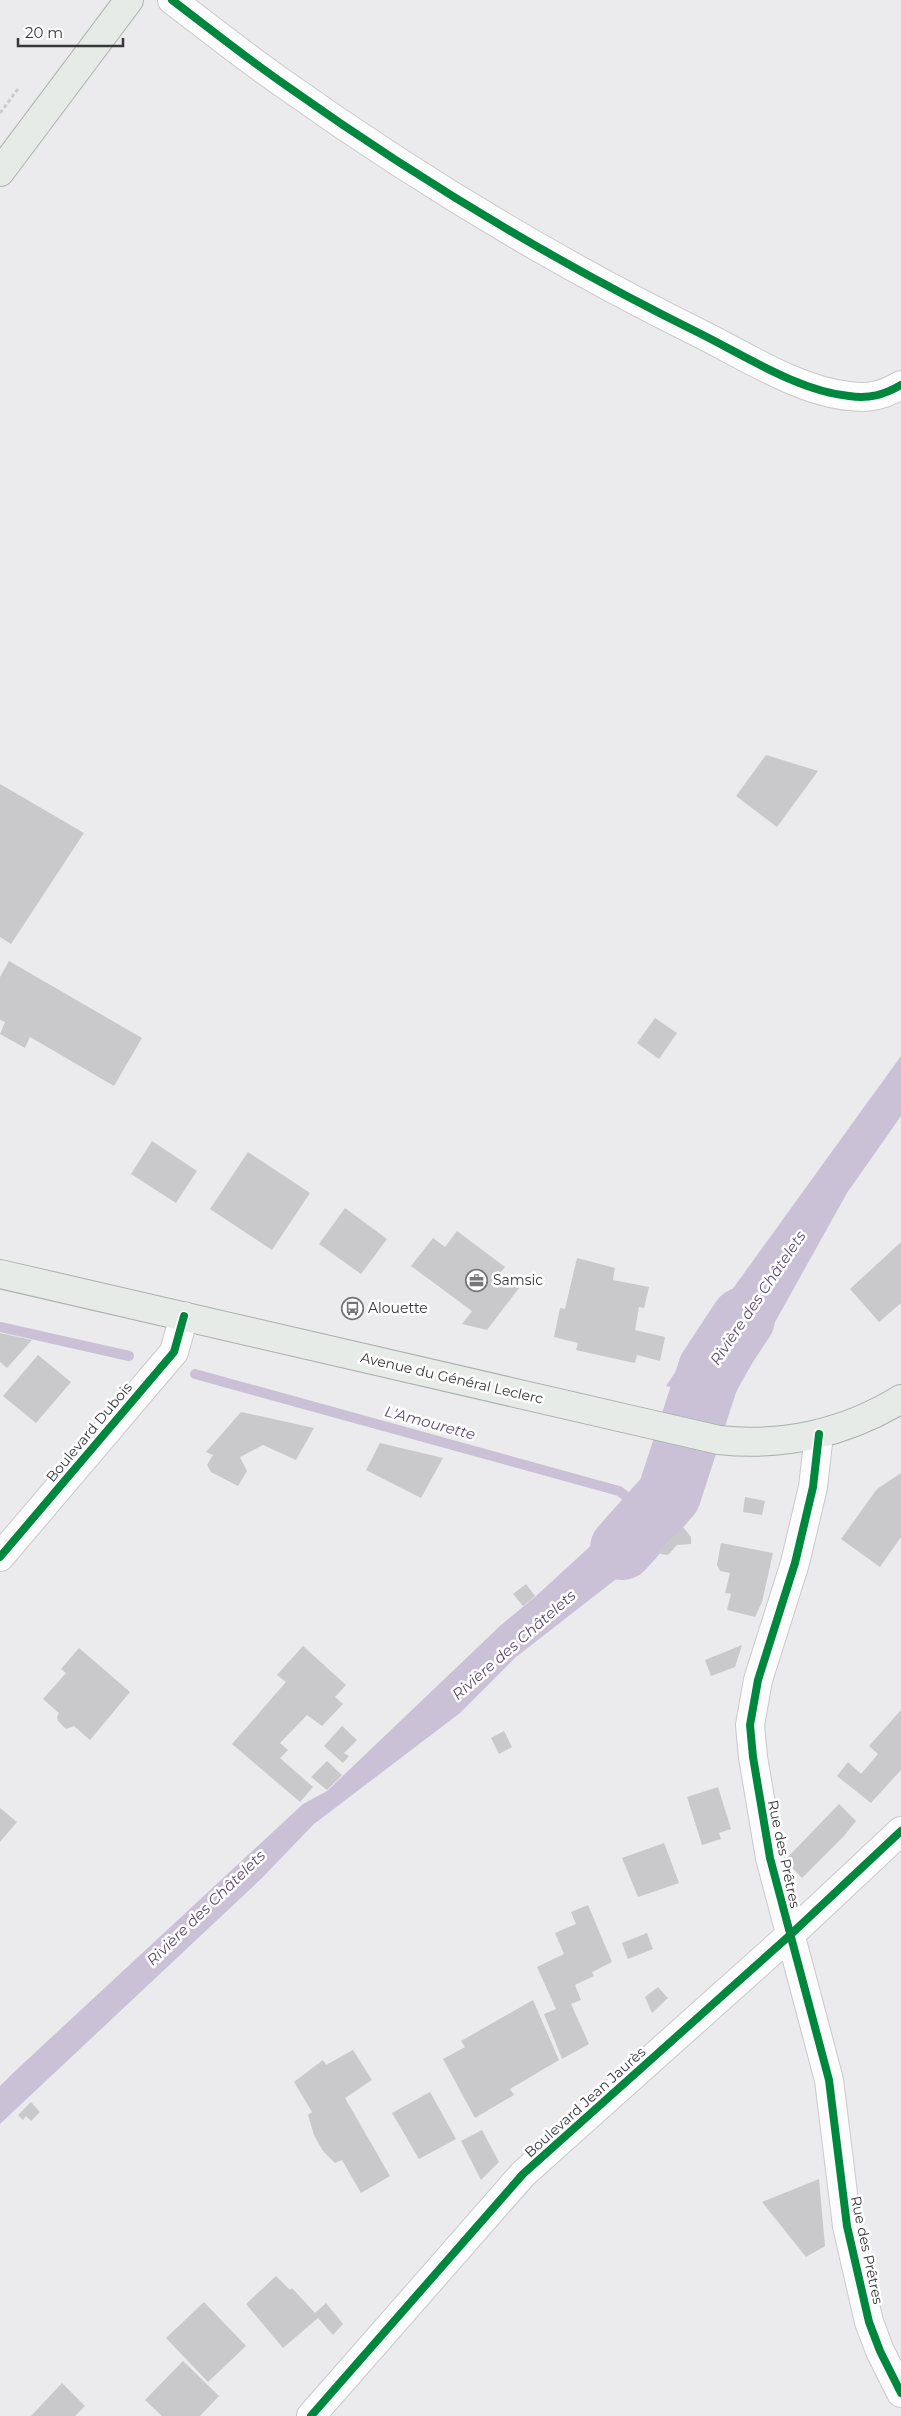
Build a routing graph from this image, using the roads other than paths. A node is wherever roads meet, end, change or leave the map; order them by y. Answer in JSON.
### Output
{"nodes":[{"id":1,"x":129,"y":0,"type":"edge"},
{"id":2,"x":172,"y":0,"type":"edge"},
{"id":3,"x":0,"y":172,"type":"edge"},
{"id":4,"x":901,"y":385,"type":"edge"},
{"id":5,"x":0,"y":1274,"type":"edge"},
{"id":6,"x":184,"y":1316,"type":"junction"},
{"id":7,"x":901,"y":1399,"type":"edge"},
{"id":8,"x":819,"y":1434,"type":"junction"},
{"id":9,"x":0,"y":1557,"type":"edge"},
{"id":10,"x":901,"y":1831,"type":"edge"},
{"id":11,"x":789,"y":1936,"type":"junction"},
{"id":12,"x":901,"y":2393,"type":"edge"},
{"id":13,"x":311,"y":2416,"type":"edge"}],
"edges":[{"from":1,"to":3,"type":"main road"},
{"from":2,"to":4,"type":"street"},
{"from":5,"to":6,"type":"main road","name":"Avenue du Général Leclerc"},
{"from":6,"to":8,"type":"main road","name":"Avenue du Général Leclerc"},
{"from":6,"to":9,"type":"street","name":"Boulevard Dubois"},
{"from":7,"to":8,"type":"main road","name":"Avenue du Général Leclerc"},
{"from":8,"to":11,"type":"street","name":"Rue des Prêtres"},
{"from":10,"to":11,"type":"street","name":"Boulevard Jean Jaurès"},
{"from":11,"to":12,"type":"street","name":"Rue des Prêtres"},
{"from":11,"to":13,"type":"street","name":"Boulevard Jean Jaurès"}]}
